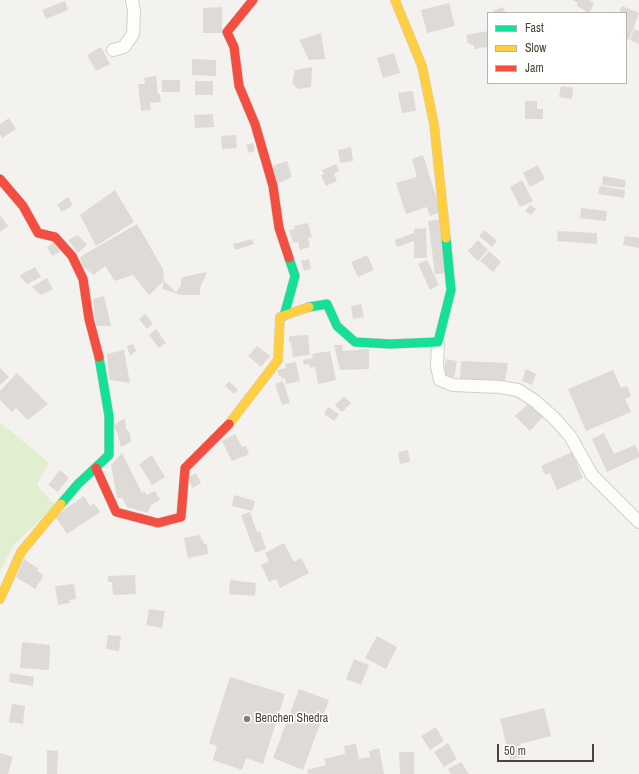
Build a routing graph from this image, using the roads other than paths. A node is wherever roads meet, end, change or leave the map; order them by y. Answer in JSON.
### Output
{"nodes":[{"id":1,"x":132,"y":0,"type":"edge"},
{"id":2,"x":253,"y":0,"type":"edge"},
{"id":3,"x":395,"y":0,"type":"edge"},
{"id":4,"x":113,"y":50,"type":"dead end"},
{"id":5,"x":0,"y":180,"type":"edge"},
{"id":6,"x":284,"y":316,"type":"junction"},
{"id":7,"x":438,"y":342,"type":"junction"},
{"id":8,"x":96,"y":468,"type":"junction"},
{"id":9,"x":639,"y":522,"type":"edge"},
{"id":10,"x":0,"y":598,"type":"edge"}],
"edges":[{"from":1,"to":4,"type":"street"},
{"from":2,"to":6,"type":"street"},
{"from":3,"to":7,"type":"street"},
{"from":5,"to":8,"type":"street"},
{"from":6,"to":7,"type":"street"},
{"from":6,"to":8,"type":"street"},
{"from":7,"to":9,"type":"street"},
{"from":8,"to":10,"type":"street"}]}
